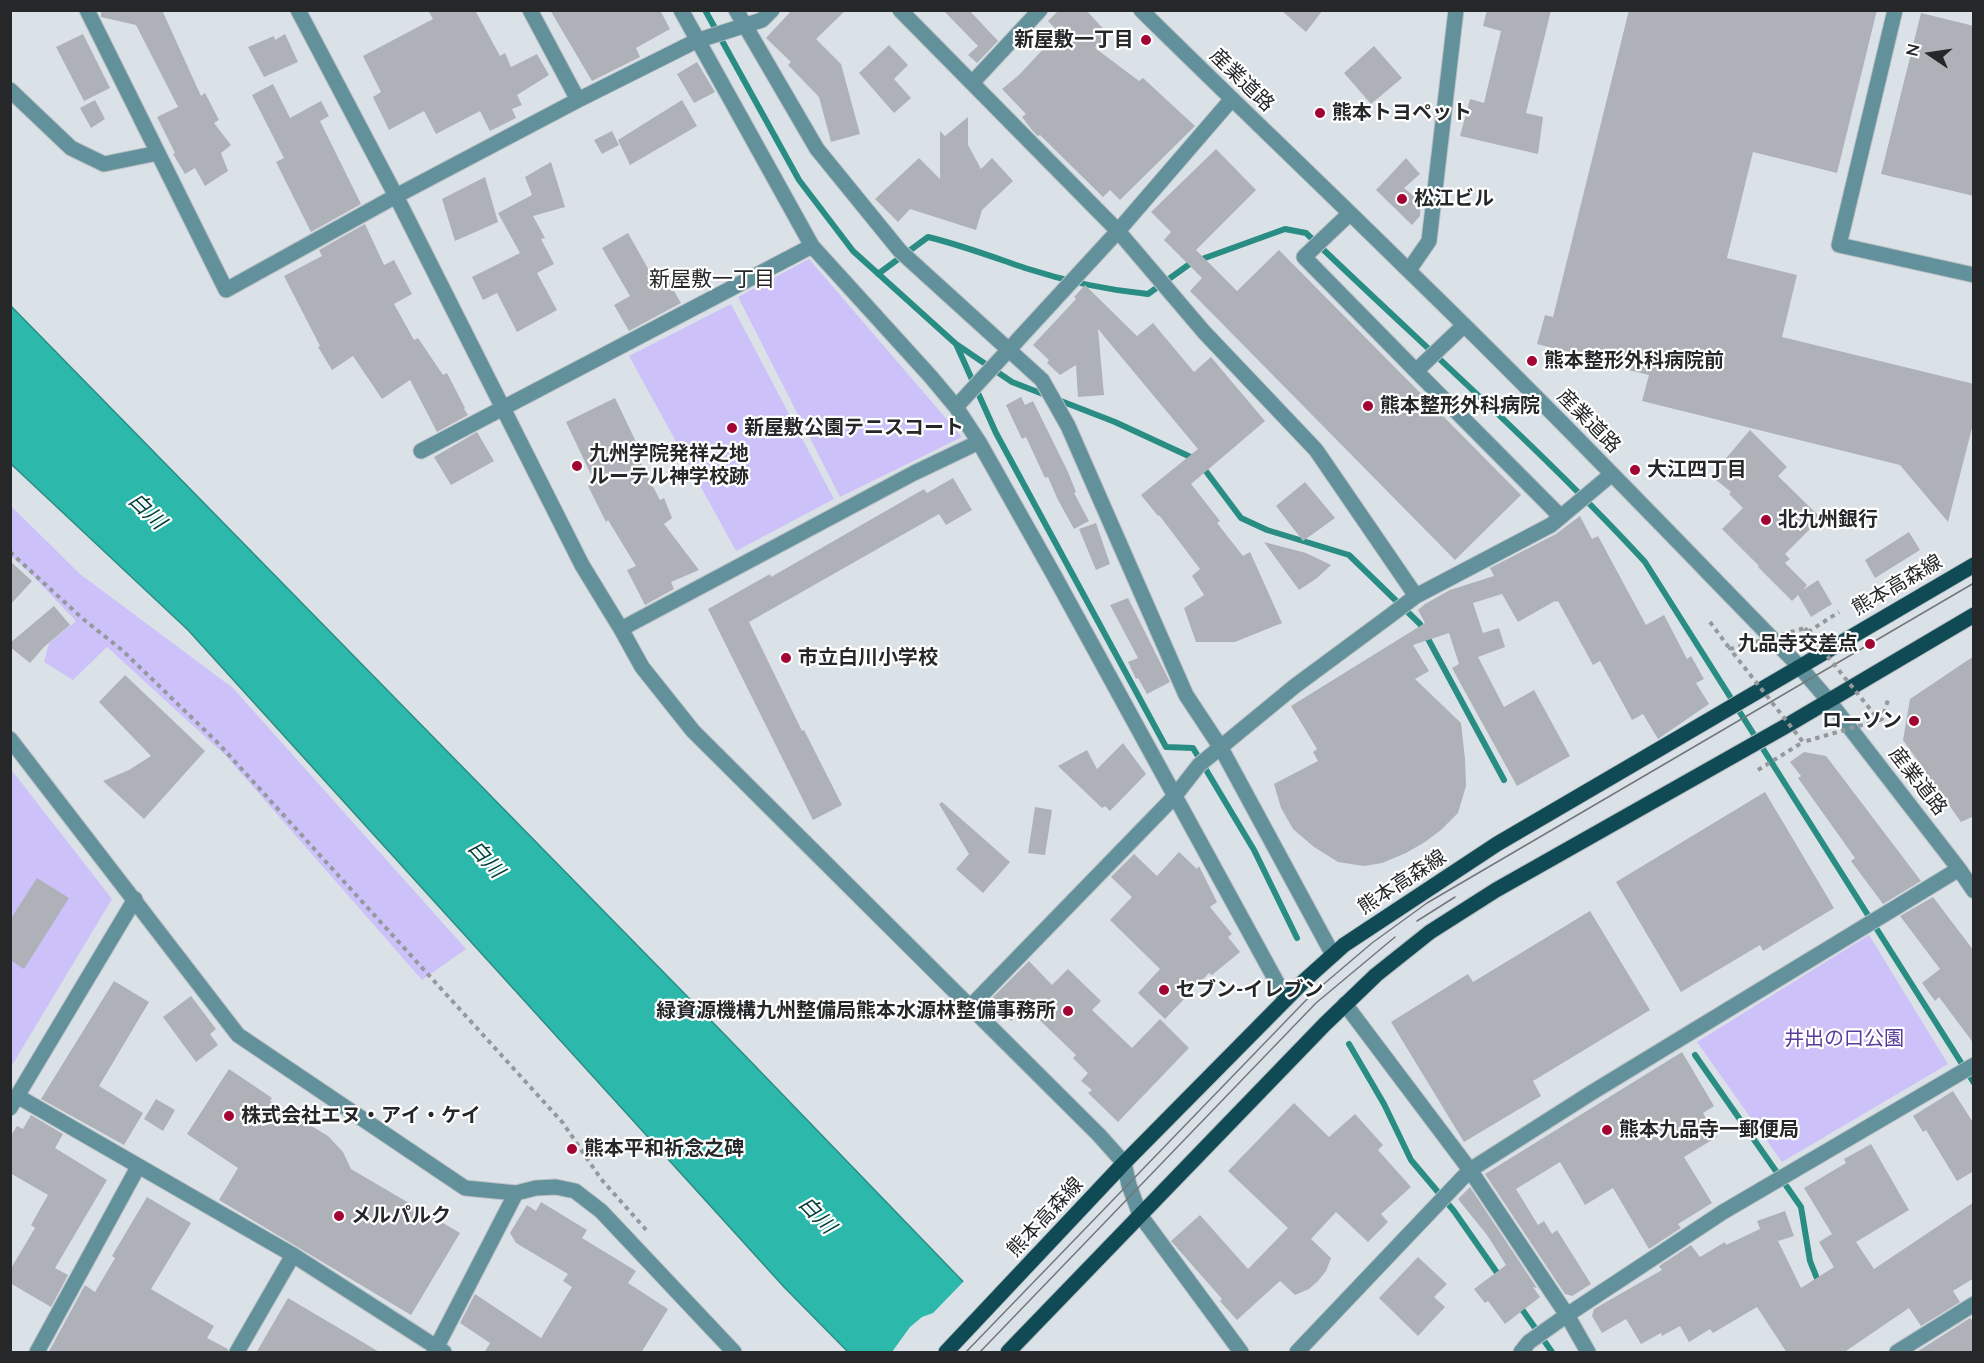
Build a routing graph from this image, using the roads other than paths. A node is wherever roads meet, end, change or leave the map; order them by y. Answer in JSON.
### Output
{"nodes":[{"id":1,"x":87,"y":10,"type":"edge"},
{"id":2,"x":298,"y":10,"type":"edge"},
{"id":3,"x":530,"y":10,"type":"edge"},
{"id":4,"x":681,"y":10,"type":"edge"},
{"id":5,"x":736,"y":10,"type":"edge"},
{"id":6,"x":772,"y":10,"type":"edge"},
{"id":7,"x":900,"y":10,"type":"edge"},
{"id":8,"x":1040,"y":10,"type":"edge"},
{"id":9,"x":1141,"y":10,"type":"edge"},
{"id":10,"x":1456,"y":10,"type":"edge"},
{"id":11,"x":1895,"y":10,"type":"edge"},
{"id":12,"x":738,"y":28,"type":"junction"},
{"id":13,"x":701,"y":40,"type":"junction"},
{"id":14,"x":972,"y":84,"type":"junction"},
{"id":15,"x":10,"y":90,"type":"edge"},
{"id":16,"x":578,"y":100,"type":"junction"},
{"id":17,"x":1231,"y":100,"type":"junction"},
{"id":18,"x":158,"y":153,"type":"junction"},
{"id":19,"x":396,"y":196,"type":"junction"},
{"id":20,"x":1345,"y":218,"type":"dead end"},
{"id":21,"x":1118,"y":231,"type":"junction"},
{"id":22,"x":812,"y":246,"type":"junction"},
{"id":23,"x":1409,"y":270,"type":"junction"},
{"id":24,"x":1974,"y":275,"type":"edge"},
{"id":25,"x":1458,"y":331,"type":"dead end"},
{"id":26,"x":1005,"y":353,"type":"junction"},
{"id":27,"x":1416,"y":371,"type":"junction"},
{"id":28,"x":504,"y":407,"type":"junction"},
{"id":29,"x":956,"y":407,"type":"junction"},
{"id":30,"x":979,"y":442,"type":"junction"},
{"id":31,"x":421,"y":451,"type":"dead end"},
{"id":32,"x":1612,"y":474,"type":"junction"},
{"id":33,"x":1561,"y":517,"type":"junction"},
{"id":34,"x":1974,"y":565,"type":"edge"},
{"id":35,"x":1414,"y":597,"type":"junction"},
{"id":36,"x":1974,"y":615,"type":"edge"},
{"id":37,"x":621,"y":629,"type":"junction"},
{"id":38,"x":1799,"y":666,"type":"junction"},
{"id":39,"x":1829,"y":701,"type":"junction"},
{"id":40,"x":10,"y":739,"type":"edge"},
{"id":41,"x":1217,"y":751,"type":"junction"},
{"id":42,"x":1174,"y":797,"type":"junction"},
{"id":43,"x":1959,"y":869,"type":"junction"},
{"id":44,"x":1972,"y":885,"type":"edge"},
{"id":45,"x":135,"y":899,"type":"junction"},
{"id":46,"x":1328,"y":959,"type":"junction"},
{"id":47,"x":1286,"y":999,"type":"junction"},
{"id":48,"x":1343,"y":1006,"type":"junction"},
{"id":49,"x":969,"y":1008,"type":"junction"},
{"id":50,"x":1974,"y":1065,"type":"edge"},
{"id":51,"x":14,"y":1102,"type":"edge"},
{"id":52,"x":1124,"y":1163,"type":"junction"},
{"id":53,"x":138,"y":1167,"type":"junction"},
{"id":54,"x":1470,"y":1170,"type":"junction"},
{"id":55,"x":516,"y":1193,"type":"junction"},
{"id":56,"x":1136,"y":1219,"type":"junction"},
{"id":57,"x":292,"y":1256,"type":"junction"},
{"id":58,"x":1974,"y":1305,"type":"edge"},
{"id":59,"x":1568,"y":1314,"type":"junction"},
{"id":60,"x":438,"y":1351,"type":"edge"},
{"id":61,"x":37,"y":1353,"type":"edge"},
{"id":62,"x":237,"y":1353,"type":"edge"},
{"id":63,"x":734,"y":1353,"type":"edge"},
{"id":64,"x":946,"y":1353,"type":"edge"},
{"id":65,"x":1008,"y":1353,"type":"edge"},
{"id":66,"x":1241,"y":1353,"type":"edge"},
{"id":67,"x":1297,"y":1353,"type":"edge"},
{"id":68,"x":1521,"y":1353,"type":"edge"},
{"id":69,"x":1588,"y":1353,"type":"edge"},
{"id":70,"x":1897,"y":1353,"type":"edge"}],
"edges":[{"from":1,"to":18,"type":"street"},
{"from":2,"to":19,"type":"street"},
{"from":3,"to":16,"type":"street"},
{"from":4,"to":13,"type":"street"},
{"from":5,"to":12,"type":"street"},
{"from":6,"to":12,"type":"street"},
{"from":7,"to":14,"type":"street"},
{"from":8,"to":14,"type":"street"},
{"from":9,"to":17,"type":"street","name":"産業道路"},
{"from":10,"to":23,"type":"street"},
{"from":11,"to":24,"type":"street"},
{"from":12,"to":13,"type":"street"},
{"from":12,"to":26,"type":"street"},
{"from":13,"to":16,"type":"street"},
{"from":13,"to":22,"type":"street"},
{"from":14,"to":21,"type":"street"},
{"from":15,"to":18,"type":"street"},
{"from":16,"to":19,"type":"street"},
{"from":17,"to":21,"type":"street"},
{"from":17,"to":23,"type":"street","name":"産業道路"},
{"from":18,"to":19,"type":"street"},
{"from":19,"to":28,"type":"street"},
{"from":20,"to":27,"type":"street"},
{"from":21,"to":26,"type":"street"},
{"from":21,"to":35,"type":"street"},
{"from":22,"to":28,"type":"street"},
{"from":22,"to":29,"type":"street"},
{"from":23,"to":32,"type":"street","name":"産業道路"},
{"from":25,"to":27,"type":"street"},
{"from":26,"to":29,"type":"street"},
{"from":26,"to":41,"type":"street"},
{"from":27,"to":33,"type":"street"},
{"from":28,"to":31,"type":"street"},
{"from":28,"to":37,"type":"street"},
{"from":29,"to":30,"type":"street"},
{"from":30,"to":37,"type":"street"},
{"from":30,"to":42,"type":"street"},
{"from":32,"to":33,"type":"street"},
{"from":32,"to":38,"type":"street","name":"産業道路"},
{"from":33,"to":35,"type":"street"},
{"from":34,"to":38,"type":"main road","name":"熊本高森線"},
{"from":35,"to":41,"type":"street"},
{"from":36,"to":39,"type":"main road"},
{"from":37,"to":49,"type":"street"},
{"from":38,"to":39,"type":"street","name":"産業道路"},
{"from":38,"to":46,"type":"main road","name":"熊本高森線"},
{"from":39,"to":43,"type":"street","name":"産業道路"},
{"from":39,"to":48,"type":"main road"},
{"from":40,"to":45,"type":"street"},
{"from":41,"to":42,"type":"street"},
{"from":41,"to":46,"type":"street"},
{"from":42,"to":47,"type":"street"},
{"from":42,"to":49,"type":"street"},
{"from":43,"to":44,"type":"street","name":"産業道路"},
{"from":43,"to":54,"type":"street"},
{"from":45,"to":51,"type":"street"},
{"from":45,"to":55,"type":"street"},
{"from":46,"to":47,"type":"main road","name":"熊本高森線"},
{"from":47,"to":52,"type":"main road","name":"熊本高森線"},
{"from":48,"to":54,"type":"street"},
{"from":48,"to":56,"type":"main road"},
{"from":49,"to":52,"type":"street"},
{"from":50,"to":59,"type":"street"},
{"from":51,"to":53,"type":"street"},
{"from":52,"to":56,"type":"street"},
{"from":52,"to":64,"type":"main road","name":"熊本高森線"},
{"from":53,"to":57,"type":"street"},
{"from":53,"to":61,"type":"street"},
{"from":54,"to":59,"type":"street"},
{"from":54,"to":67,"type":"street"},
{"from":55,"to":60,"type":"street"},
{"from":55,"to":63,"type":"street"},
{"from":56,"to":65,"type":"main road"},
{"from":56,"to":66,"type":"street"},
{"from":57,"to":60,"type":"street"},
{"from":57,"to":62,"type":"street"},
{"from":58,"to":70,"type":"street"},
{"from":59,"to":68,"type":"street"},
{"from":59,"to":69,"type":"street"}]}
